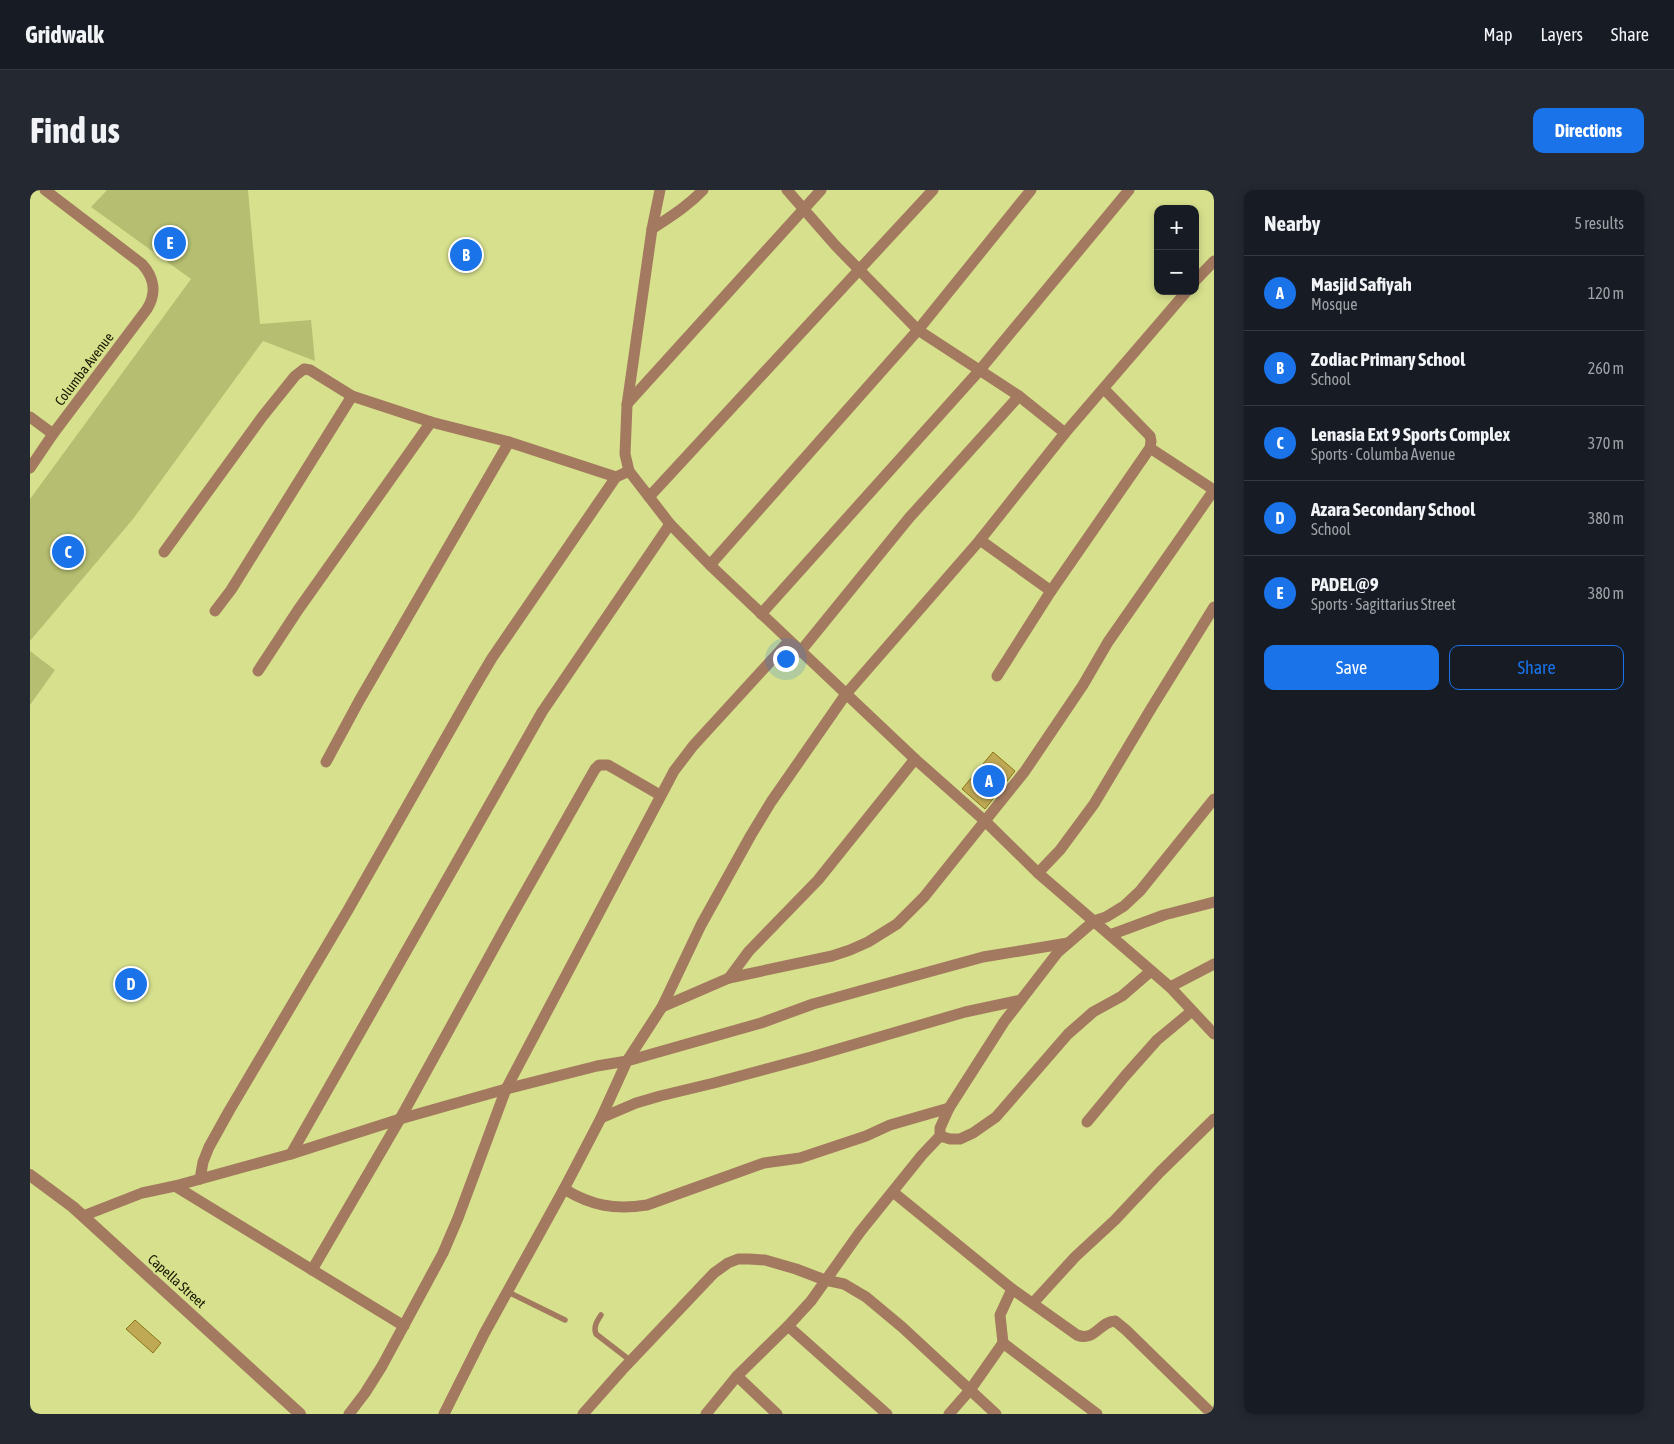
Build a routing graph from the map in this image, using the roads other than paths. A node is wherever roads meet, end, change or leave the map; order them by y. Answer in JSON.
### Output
{"nodes":[{"id":1,"x":45,"y":190,"type":"edge"},
{"id":2,"x":660,"y":190,"type":"edge"},
{"id":3,"x":703,"y":190,"type":"edge"},
{"id":4,"x":787,"y":190,"type":"edge"},
{"id":5,"x":821,"y":190,"type":"edge"},
{"id":6,"x":933,"y":190,"type":"edge"},
{"id":7,"x":1031,"y":190,"type":"edge"},
{"id":8,"x":1129,"y":190,"type":"edge"},
{"id":9,"x":804,"y":209,"type":"junction"},
{"id":10,"x":652,"y":229,"type":"junction"},
{"id":11,"x":1214,"y":261,"type":"edge"},
{"id":12,"x":859,"y":270,"type":"junction"},
{"id":13,"x":1199,"y":277,"type":"edge"},
{"id":14,"x":1184,"y":295,"type":"edge"},
{"id":15,"x":918,"y":330,"type":"junction"},
{"id":16,"x":979,"y":371,"type":"junction"},
{"id":17,"x":1104,"y":389,"type":"junction"},
{"id":18,"x":352,"y":396,"type":"junction"},
{"id":19,"x":1019,"y":396,"type":"junction"},
{"id":20,"x":627,"y":404,"type":"junction"},
{"id":21,"x":30,"y":417,"type":"edge"},
{"id":22,"x":431,"y":422,"type":"junction"},
{"id":23,"x":1065,"y":433,"type":"junction"},
{"id":24,"x":53,"y":434,"type":"junction"},
{"id":25,"x":509,"y":442,"type":"junction"},
{"id":26,"x":1150,"y":448,"type":"junction"},
{"id":27,"x":30,"y":468,"type":"edge"},
{"id":28,"x":629,"y":471,"type":"junction"},
{"id":29,"x":616,"y":477,"type":"junction"},
{"id":30,"x":1214,"y":490,"type":"edge"},
{"id":31,"x":649,"y":497,"type":"junction"},
{"id":32,"x":670,"y":524,"type":"junction"},
{"id":33,"x":980,"y":540,"type":"junction"},
{"id":34,"x":164,"y":552,"type":"dead end"},
{"id":35,"x":710,"y":565,"type":"junction"},
{"id":36,"x":1051,"y":591,"type":"junction"},
{"id":37,"x":1214,"y":607,"type":"edge"},
{"id":38,"x":215,"y":611,"type":"dead end"},
{"id":39,"x":761,"y":614,"type":"junction"},
{"id":40,"x":789,"y":641,"type":"junction"},
{"id":41,"x":800,"y":652,"type":"junction"},
{"id":42,"x":258,"y":671,"type":"dead end"},
{"id":43,"x":997,"y":676,"type":"dead end"},
{"id":44,"x":846,"y":694,"type":"junction"},
{"id":45,"x":915,"y":759,"type":"junction"},
{"id":46,"x":326,"y":762,"type":"dead end"},
{"id":47,"x":660,"y":795,"type":"junction"},
{"id":48,"x":1214,"y":799,"type":"edge"},
{"id":49,"x":985,"y":821,"type":"junction"},
{"id":50,"x":1038,"y":873,"type":"junction"},
{"id":51,"x":1214,"y":902,"type":"edge"},
{"id":52,"x":1094,"y":921,"type":"junction"},
{"id":53,"x":1110,"y":935,"type":"junction"},
{"id":54,"x":1068,"y":943,"type":"junction"},
{"id":55,"x":1214,"y":964,"type":"edge"},
{"id":56,"x":1151,"y":971,"type":"junction"},
{"id":57,"x":729,"y":978,"type":"junction"},
{"id":58,"x":1170,"y":987,"type":"junction"},
{"id":59,"x":1021,"y":1000,"type":"junction"},
{"id":60,"x":662,"y":1008,"type":"junction"},
{"id":61,"x":1192,"y":1011,"type":"junction"},
{"id":62,"x":1214,"y":1034,"type":"edge"},
{"id":63,"x":627,"y":1061,"type":"junction"},
{"id":64,"x":506,"y":1090,"type":"junction"},
{"id":65,"x":949,"y":1108,"type":"junction"},
{"id":66,"x":601,"y":1118,"type":"junction"},
{"id":67,"x":400,"y":1119,"type":"junction"},
{"id":68,"x":1214,"y":1120,"type":"edge"},
{"id":69,"x":1087,"y":1122,"type":"dead end"},
{"id":70,"x":940,"y":1136,"type":"junction"},
{"id":71,"x":291,"y":1154,"type":"junction"},
{"id":72,"x":30,"y":1175,"type":"edge"},
{"id":73,"x":200,"y":1178,"type":"junction"},
{"id":74,"x":175,"y":1186,"type":"junction"},
{"id":75,"x":564,"y":1189,"type":"junction"},
{"id":76,"x":893,"y":1192,"type":"junction"},
{"id":77,"x":83,"y":1216,"type":"junction"},
{"id":78,"x":312,"y":1270,"type":"junction"},
{"id":79,"x":825,"y":1280,"type":"junction"},
{"id":80,"x":1012,"y":1289,"type":"junction"},
{"id":81,"x":508,"y":1292,"type":"junction"},
{"id":82,"x":1033,"y":1303,"type":"junction"},
{"id":83,"x":601,"y":1315,"type":"dead end"},
{"id":84,"x":565,"y":1320,"type":"dead end"},
{"id":85,"x":404,"y":1326,"type":"junction"},
{"id":86,"x":788,"y":1326,"type":"junction"},
{"id":87,"x":1003,"y":1343,"type":"junction"},
{"id":88,"x":631,"y":1361,"type":"junction"},
{"id":89,"x":737,"y":1376,"type":"junction"},
{"id":90,"x":970,"y":1390,"type":"junction"},
{"id":91,"x":300,"y":1414,"type":"edge"},
{"id":92,"x":349,"y":1414,"type":"edge"},
{"id":93,"x":444,"y":1414,"type":"edge"},
{"id":94,"x":583,"y":1414,"type":"edge"},
{"id":95,"x":706,"y":1414,"type":"edge"},
{"id":96,"x":777,"y":1414,"type":"edge"},
{"id":97,"x":887,"y":1414,"type":"edge"},
{"id":98,"x":949,"y":1414,"type":"edge"},
{"id":99,"x":996,"y":1414,"type":"edge"},
{"id":100,"x":1097,"y":1414,"type":"edge"},
{"id":101,"x":1213,"y":1414,"type":"edge"}],
"edges":[{"from":1,"to":24,"type":"street","name":"Columba Avenue"},
{"from":2,"to":10,"type":"street"},
{"from":3,"to":10,"type":"street"},
{"from":4,"to":9,"type":"street"},
{"from":5,"to":9,"type":"street"},
{"from":6,"to":12,"type":"street"},
{"from":7,"to":15,"type":"street"},
{"from":8,"to":16,"type":"street"},
{"from":9,"to":12,"type":"street"},
{"from":9,"to":20,"type":"street"},
{"from":10,"to":20,"type":"street"},
{"from":11,"to":13,"type":"street"},
{"from":12,"to":15,"type":"street"},
{"from":12,"to":31,"type":"street"},
{"from":14,"to":17,"type":"street"},
{"from":15,"to":16,"type":"street"},
{"from":15,"to":35,"type":"street"},
{"from":16,"to":19,"type":"street"},
{"from":16,"to":39,"type":"street"},
{"from":17,"to":23,"type":"street"},
{"from":17,"to":26,"type":"street"},
{"from":18,"to":22,"type":"street"},
{"from":18,"to":34,"type":"street"},
{"from":18,"to":38,"type":"street"},
{"from":19,"to":23,"type":"street"},
{"from":19,"to":41,"type":"street"},
{"from":20,"to":28,"type":"street"},
{"from":21,"to":24,"type":"street"},
{"from":22,"to":25,"type":"street"},
{"from":22,"to":42,"type":"street"},
{"from":23,"to":33,"type":"street"},
{"from":24,"to":27,"type":"street","name":"Columba Avenue"},
{"from":25,"to":29,"type":"street"},
{"from":25,"to":46,"type":"street"},
{"from":26,"to":30,"type":"street"},
{"from":26,"to":36,"type":"street"},
{"from":28,"to":29,"type":"street"},
{"from":28,"to":31,"type":"street"},
{"from":29,"to":73,"type":"street"},
{"from":30,"to":49,"type":"street"},
{"from":31,"to":32,"type":"street"},
{"from":32,"to":35,"type":"street"},
{"from":32,"to":71,"type":"street"},
{"from":33,"to":36,"type":"street"},
{"from":33,"to":44,"type":"street"},
{"from":35,"to":39,"type":"street"},
{"from":36,"to":43,"type":"street"},
{"from":37,"to":50,"type":"street"},
{"from":39,"to":40,"type":"street"},
{"from":40,"to":41,"type":"street"},
{"from":40,"to":47,"type":"street"},
{"from":41,"to":44,"type":"street"},
{"from":44,"to":45,"type":"street"},
{"from":44,"to":60,"type":"street"},
{"from":45,"to":49,"type":"street"},
{"from":45,"to":57,"type":"street"},
{"from":47,"to":64,"type":"street"},
{"from":47,"to":67,"type":"street"},
{"from":48,"to":52,"type":"street"},
{"from":49,"to":50,"type":"street"},
{"from":49,"to":57,"type":"street"},
{"from":50,"to":52,"type":"street"},
{"from":51,"to":53,"type":"street"},
{"from":52,"to":53,"type":"street"},
{"from":52,"to":54,"type":"street"},
{"from":53,"to":56,"type":"street"},
{"from":54,"to":59,"type":"street"},
{"from":54,"to":63,"type":"street"},
{"from":55,"to":58,"type":"street"},
{"from":56,"to":58,"type":"street"},
{"from":56,"to":70,"type":"street"},
{"from":57,"to":60,"type":"street"},
{"from":58,"to":61,"type":"street"},
{"from":59,"to":65,"type":"street"},
{"from":59,"to":66,"type":"street"},
{"from":60,"to":63,"type":"street"},
{"from":61,"to":62,"type":"street"},
{"from":61,"to":69,"type":"street"},
{"from":63,"to":64,"type":"street"},
{"from":63,"to":66,"type":"street"},
{"from":64,"to":67,"type":"street"},
{"from":64,"to":85,"type":"street"},
{"from":65,"to":70,"type":"street"},
{"from":65,"to":75,"type":"street"},
{"from":66,"to":75,"type":"street"},
{"from":67,"to":71,"type":"street"},
{"from":67,"to":78,"type":"street"},
{"from":68,"to":82,"type":"street"},
{"from":70,"to":76,"type":"street"},
{"from":71,"to":73,"type":"street"},
{"from":72,"to":77,"type":"street","name":"Capella Street"},
{"from":73,"to":74,"type":"street"},
{"from":74,"to":77,"type":"street"},
{"from":74,"to":78,"type":"street"},
{"from":75,"to":81,"type":"street"},
{"from":76,"to":79,"type":"street"},
{"from":76,"to":80,"type":"street"},
{"from":77,"to":91,"type":"street","name":"Capella Street"},
{"from":78,"to":85,"type":"street"},
{"from":79,"to":86,"type":"street"},
{"from":79,"to":88,"type":"street"},
{"from":79,"to":90,"type":"street"},
{"from":80,"to":82,"type":"street"},
{"from":80,"to":87,"type":"street"},
{"from":81,"to":84,"type":"lane"},
{"from":81,"to":93,"type":"street"},
{"from":82,"to":101,"type":"street"},
{"from":83,"to":88,"type":"lane"},
{"from":85,"to":92,"type":"street"},
{"from":86,"to":89,"type":"street"},
{"from":86,"to":97,"type":"street"},
{"from":87,"to":90,"type":"street"},
{"from":87,"to":100,"type":"street"},
{"from":88,"to":94,"type":"street"},
{"from":89,"to":95,"type":"street"},
{"from":89,"to":96,"type":"street"},
{"from":90,"to":98,"type":"street"},
{"from":90,"to":99,"type":"street"}]}
